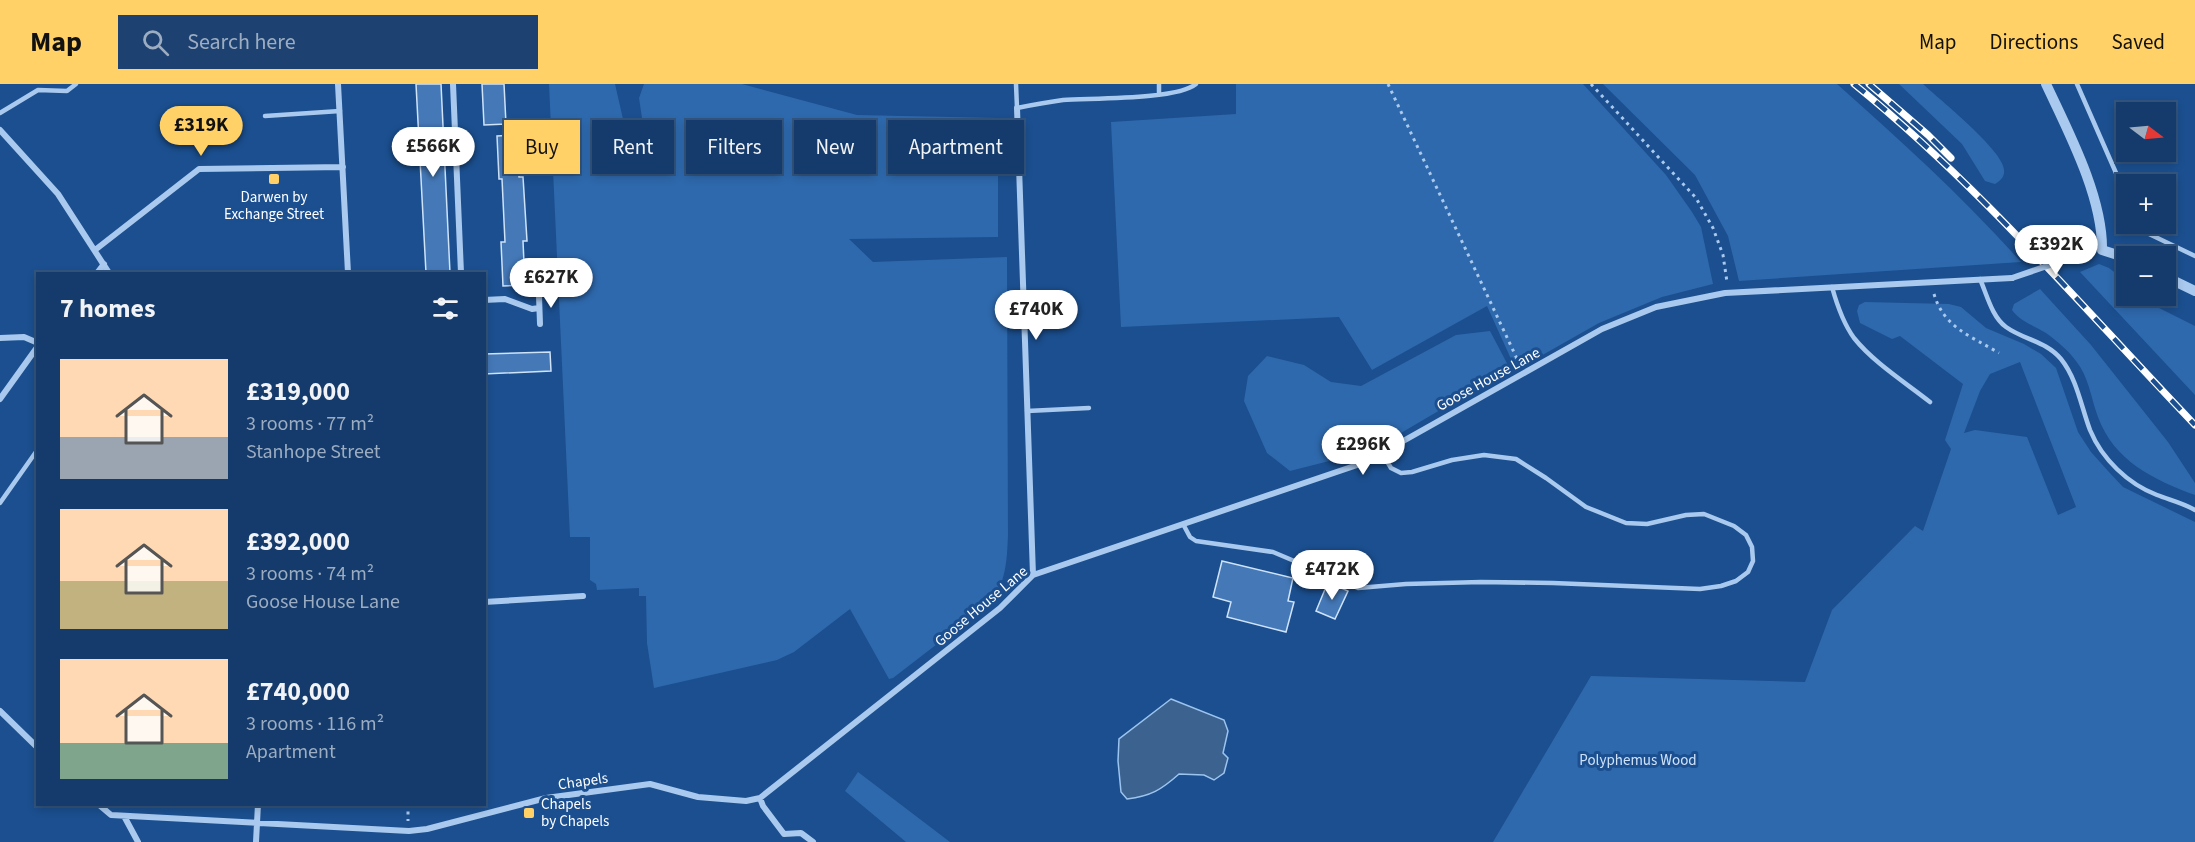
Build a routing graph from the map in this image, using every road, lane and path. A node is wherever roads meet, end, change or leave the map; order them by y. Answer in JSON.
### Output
{"nodes":[{"id":1,"x":75,"y":84,"type":"edge"},
{"id":2,"x":338,"y":84,"type":"edge"},
{"id":3,"x":453,"y":84,"type":"edge"},
{"id":4,"x":1016,"y":84,"type":"edge"},
{"id":5,"x":1159,"y":84,"type":"edge"},
{"id":6,"x":1197,"y":84,"type":"edge"},
{"id":7,"x":1388,"y":84,"type":"edge"},
{"id":8,"x":1591,"y":84,"type":"edge"},
{"id":9,"x":2046,"y":84,"type":"edge"},
{"id":10,"x":2077,"y":84,"type":"edge"},
{"id":11,"x":1159,"y":94,"type":"junction"},
{"id":12,"x":1017,"y":108,"type":"junction"},
{"id":13,"x":340,"y":111,"type":"junction"},
{"id":14,"x":0,"y":113,"type":"edge"},
{"id":15,"x":265,"y":116,"type":"dead end"},
{"id":16,"x":0,"y":130,"type":"edge"},
{"id":17,"x":342,"y":167,"type":"junction"},
{"id":18,"x":2116,"y":174,"type":"edge"},
{"id":19,"x":2149,"y":234,"type":"edge"},
{"id":20,"x":95,"y":250,"type":"junction"},
{"id":21,"x":2096,"y":250,"type":"junction"},
{"id":22,"x":2116,"y":255,"type":"edge"},
{"id":23,"x":2195,"y":256,"type":"edge"},
{"id":24,"x":104,"y":264,"type":"junction"},
{"id":25,"x":98,"y":272,"type":"edge"},
{"id":26,"x":108,"y":272,"type":"edge"},
{"id":27,"x":348,"y":272,"type":"edge"},
{"id":28,"x":461,"y":272,"type":"edge"},
{"id":29,"x":1980,"y":279,"type":"junction"},
{"id":30,"x":2176,"y":282,"type":"edge"},
{"id":31,"x":1931,"y":283,"type":"junction"},
{"id":32,"x":1832,"y":287,"type":"junction"},
{"id":33,"x":540,"y":290,"type":"dead end"},
{"id":34,"x":2195,"y":291,"type":"edge"},
{"id":35,"x":1728,"y":293,"type":"junction"},
{"id":36,"x":486,"y":300,"type":"edge"},
{"id":37,"x":539,"y":308,"type":"junction"},
{"id":38,"x":540,"y":324,"type":"dead end"},
{"id":39,"x":0,"y":338,"type":"edge"},
{"id":40,"x":36,"y":344,"type":"edge"},
{"id":41,"x":36,"y":348,"type":"edge"},
{"id":42,"x":1999,"y":353,"type":"dead end"},
{"id":43,"x":1524,"y":373,"type":"junction"},
{"id":44,"x":0,"y":399,"type":"edge"},
{"id":45,"x":1930,"y":402,"type":"dead end"},
{"id":46,"x":1089,"y":408,"type":"dead end"},
{"id":47,"x":1027,"y":411,"type":"junction"},
{"id":48,"x":36,"y":452,"type":"edge"},
{"id":49,"x":1382,"y":453,"type":"junction"},
{"id":50,"x":0,"y":503,"type":"edge"},
{"id":51,"x":2195,"y":510,"type":"edge"},
{"id":52,"x":1184,"y":524,"type":"junction"},
{"id":53,"x":1033,"y":576,"type":"junction"},
{"id":54,"x":583,"y":596,"type":"dead end"},
{"id":55,"x":486,"y":602,"type":"edge"},
{"id":56,"x":0,"y":711,"type":"edge"},
{"id":57,"x":36,"y":745,"type":"edge"},
{"id":58,"x":760,"y":798,"type":"junction"},
{"id":59,"x":100,"y":806,"type":"edge"},
{"id":60,"x":258,"y":806,"type":"edge"},
{"id":61,"x":408,"y":806,"type":"edge"},
{"id":62,"x":124,"y":816,"type":"junction"},
{"id":63,"x":257,"y":824,"type":"junction"},
{"id":64,"x":408,"y":831,"type":"junction"},
{"id":65,"x":784,"y":834,"type":"junction"},
{"id":66,"x":138,"y":842,"type":"edge"},
{"id":67,"x":256,"y":842,"type":"edge"},
{"id":68,"x":783,"y":842,"type":"edge"},
{"id":69,"x":813,"y":842,"type":"edge"}],
"edges":[{"from":1,"to":14,"type":"lane"},
{"from":2,"to":13,"type":"street"},
{"from":3,"to":28,"type":"street"},
{"from":4,"to":12,"type":"lane"},
{"from":5,"to":11,"type":"lane"},
{"from":6,"to":11,"type":"lane"},
{"from":7,"to":43,"type":"path"},
{"from":8,"to":35,"type":"path"},
{"from":9,"to":21,"type":"street"},
{"from":10,"to":18,"type":"lane"},
{"from":11,"to":12,"type":"lane"},
{"from":12,"to":47,"type":"street"},
{"from":13,"to":15,"type":"lane"},
{"from":13,"to":17,"type":"street"},
{"from":16,"to":20,"type":"street"},
{"from":17,"to":20,"type":"street"},
{"from":17,"to":27,"type":"street"},
{"from":19,"to":23,"type":"lane"},
{"from":20,"to":24,"type":"street"},
{"from":21,"to":22,"type":"street"},
{"from":21,"to":29,"type":"street","name":"Goose House Lane","bridge":true},
{"from":24,"to":25,"type":"street"},
{"from":24,"to":26,"type":"street"},
{"from":29,"to":31,"type":"street","name":"Goose House Lane"},
{"from":29,"to":51,"type":"lane"},
{"from":30,"to":34,"type":"street"},
{"from":31,"to":32,"type":"street","name":"Goose House Lane"},
{"from":31,"to":42,"type":"path"},
{"from":32,"to":35,"type":"street","name":"Goose House Lane"},
{"from":32,"to":45,"type":"lane"},
{"from":33,"to":37,"type":"street"},
{"from":35,"to":43,"type":"street","name":"Goose House Lane"},
{"from":36,"to":37,"type":"street"},
{"from":37,"to":38,"type":"street"},
{"from":39,"to":40,"type":"street"},
{"from":41,"to":44,"type":"street"},
{"from":43,"to":49,"type":"street","name":"Goose House Lane"},
{"from":46,"to":47,"type":"lane"},
{"from":47,"to":53,"type":"street"},
{"from":48,"to":50,"type":"lane"},
{"from":49,"to":52,"type":"street","name":"Goose House Lane"},
{"from":49,"to":52,"type":"lane"},
{"from":52,"to":53,"type":"street","name":"Goose House Lane"},
{"from":53,"to":58,"type":"street","name":"Goose House Lane"},
{"from":54,"to":55,"type":"street"},
{"from":56,"to":57,"type":"street"},
{"from":58,"to":64,"type":"street","name":"Chapels"},
{"from":58,"to":65,"type":"street"},
{"from":59,"to":62,"type":"street"},
{"from":60,"to":63,"type":"street"},
{"from":61,"to":64,"type":"path"},
{"from":62,"to":63,"type":"street","name":"Chapels"},
{"from":62,"to":66,"type":"street"},
{"from":63,"to":64,"type":"street","name":"Chapels"},
{"from":63,"to":67,"type":"street"},
{"from":65,"to":68,"type":"street"},
{"from":65,"to":69,"type":"street"}]}
